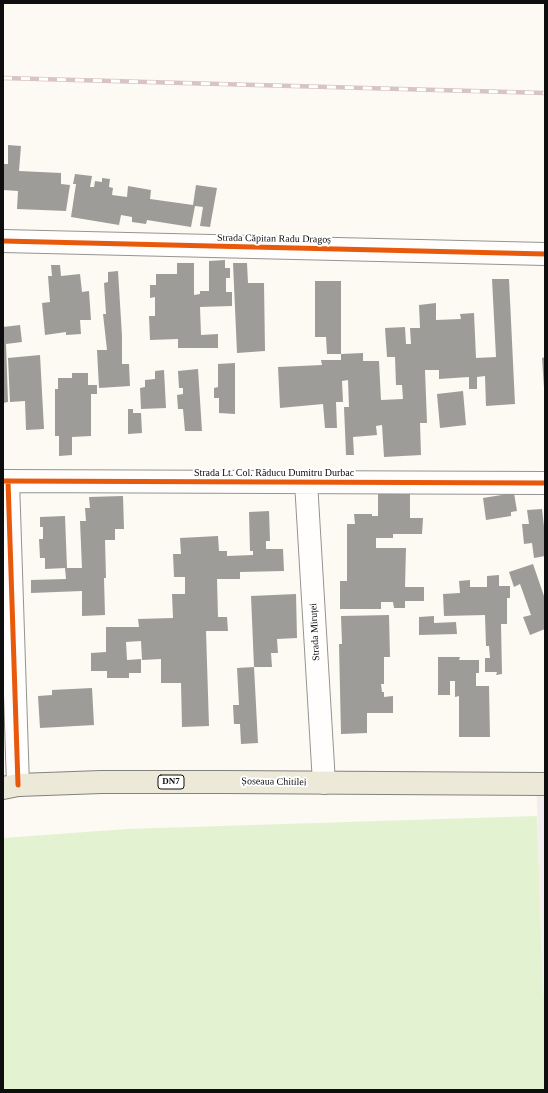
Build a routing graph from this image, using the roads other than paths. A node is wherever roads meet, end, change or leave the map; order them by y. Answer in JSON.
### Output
{"nodes":[{"id":1,"x":3,"y":241,"type":"edge"},
{"id":2,"x":545,"y":254,"type":"edge"},
{"id":3,"x":6,"y":481,"type":"edge"},
{"id":4,"x":306,"y":482,"type":"junction"},
{"id":5,"x":545,"y":482,"type":"edge"},
{"id":6,"x":324,"y":783,"type":"junction"},
{"id":7,"x":545,"y":784,"type":"edge"},
{"id":8,"x":10,"y":786,"type":"edge"}],
"edges":[{"from":1,"to":2,"type":"street","name":"Strada Căpitan Radu Dragoș"},
{"from":3,"to":4,"type":"street","name":"Strada Lt. Col. Răducu Dumitru Durbac"},
{"from":3,"to":8,"type":"street"},
{"from":4,"to":5,"type":"street","name":"Strada Lt. Col. Răducu Dumitru Durbac"},
{"from":4,"to":6,"type":"street","name":"Strada Miruței"},
{"from":6,"to":7,"type":"main road","name":"Șoseaua Chitilei","number":"DN7"},
{"from":6,"to":8,"type":"main road","name":"Șoseaua Chitilei","number":"DN7"}]}
